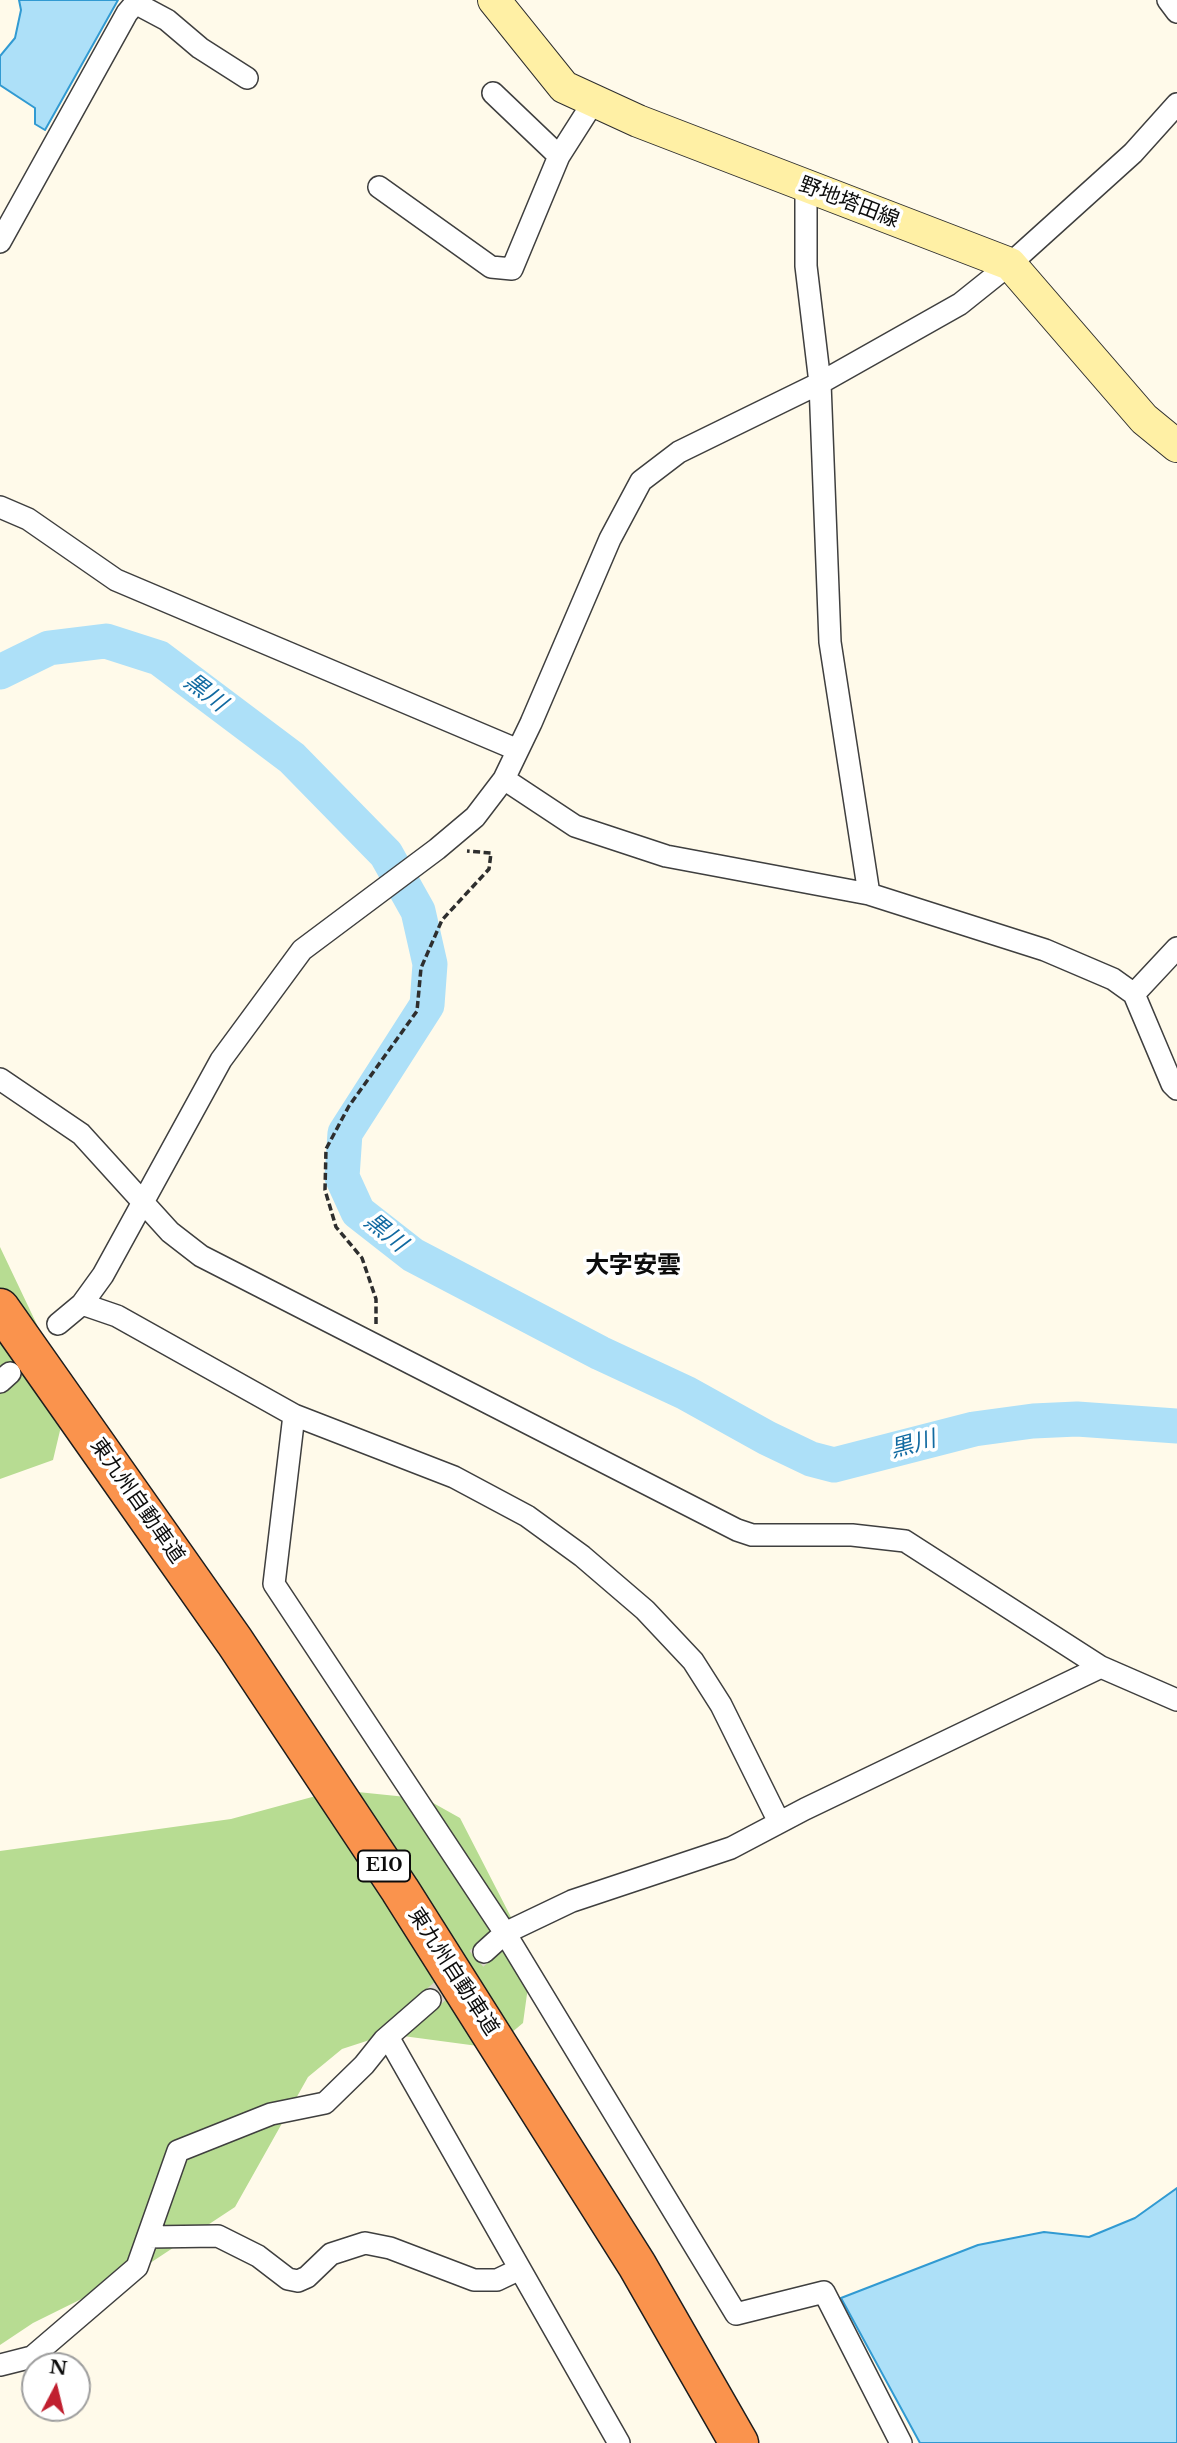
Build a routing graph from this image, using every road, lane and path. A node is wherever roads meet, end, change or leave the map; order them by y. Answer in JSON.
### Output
{"nodes":[{"id":1,"x":494,"y":0,"type":"edge"},
{"id":2,"x":1168,"y":0,"type":"edge"},
{"id":3,"x":136,"y":2,"type":"edge"},
{"id":4,"x":1177,"y":12,"type":"edge"},
{"id":5,"x":247,"y":78,"type":"dead end"},
{"id":6,"x":493,"y":93,"type":"dead end"},
{"id":7,"x":594,"y":101,"type":"junction"},
{"id":8,"x":1177,"y":104,"type":"edge"},
{"id":9,"x":559,"y":156,"type":"junction"},
{"id":10,"x":379,"y":187,"type":"dead end"},
{"id":11,"x":806,"y":187,"type":"junction"},
{"id":12,"x":0,"y":242,"type":"edge"},
{"id":13,"x":1010,"y":264,"type":"junction"},
{"id":14,"x":820,"y":383,"type":"junction"},
{"id":15,"x":1177,"y":446,"type":"edge"},
{"id":16,"x":0,"y":507,"type":"edge"},
{"id":17,"x":518,"y":750,"type":"junction"},
{"id":18,"x":504,"y":779,"type":"junction"},
{"id":19,"x":437,"y":849,"type":"junction"},
{"id":20,"x":869,"y":894,"type":"junction"},
{"id":21,"x":1177,"y":948,"type":"edge"},
{"id":22,"x":1134,"y":994,"type":"junction"},
{"id":23,"x":0,"y":1079,"type":"edge"},
{"id":24,"x":1177,"y":1090,"type":"edge"},
{"id":25,"x":144,"y":1203,"type":"junction"},
{"id":26,"x":82,"y":1304,"type":"junction"},
{"id":27,"x":0,"y":1308,"type":"edge"},
{"id":28,"x":58,"y":1324,"type":"dead end"},
{"id":29,"x":376,"y":1343,"type":"junction"},
{"id":30,"x":294,"y":1415,"type":"junction"},
{"id":31,"x":1101,"y":1667,"type":"junction"},
{"id":32,"x":1177,"y":1700,"type":"edge"},
{"id":33,"x":779,"y":1822,"type":"junction"},
{"id":34,"x":505,"y":1933,"type":"junction"},
{"id":35,"x":484,"y":1952,"type":"tunnel mouth"},
{"id":36,"x":430,"y":2000,"type":"tunnel mouth"},
{"id":37,"x":388,"y":2036,"type":"junction"},
{"id":38,"x":148,"y":2237,"type":"junction"},
{"id":39,"x":520,"y":2269,"type":"junction"},
{"id":40,"x":0,"y":2365,"type":"edge"},
{"id":41,"x":619,"y":2443,"type":"edge"},
{"id":42,"x":739,"y":2443,"type":"edge"},
{"id":43,"x":901,"y":2443,"type":"edge"}],
"edges":[{"from":1,"to":7,"type":"main road","name":"野地塔田線"},
{"from":2,"to":4,"type":"street"},
{"from":3,"to":5,"type":"street"},
{"from":3,"to":12,"type":"street"},
{"from":6,"to":9,"type":"street"},
{"from":7,"to":9,"type":"street"},
{"from":7,"to":11,"type":"main road","name":"野地塔田線"},
{"from":8,"to":13,"type":"street"},
{"from":9,"to":10,"type":"street"},
{"from":11,"to":13,"type":"main road","name":"野地塔田線"},
{"from":11,"to":14,"type":"street"},
{"from":13,"to":14,"type":"street"},
{"from":13,"to":15,"type":"main road","name":"野地塔田線"},
{"from":14,"to":17,"type":"street"},
{"from":14,"to":20,"type":"street"},
{"from":16,"to":17,"type":"street"},
{"from":17,"to":18,"type":"street"},
{"from":18,"to":19,"type":"street"},
{"from":18,"to":20,"type":"street"},
{"from":19,"to":25,"type":"street"},
{"from":19,"to":29,"type":"path"},
{"from":20,"to":22,"type":"street"},
{"from":21,"to":22,"type":"street"},
{"from":22,"to":24,"type":"street"},
{"from":23,"to":25,"type":"street"},
{"from":25,"to":26,"type":"street"},
{"from":25,"to":29,"type":"street"},
{"from":26,"to":28,"type":"street"},
{"from":26,"to":30,"type":"street"},
{"from":27,"to":42,"type":"highway","name":"東九州自動車道","number":"E10"},
{"from":29,"to":31,"type":"street"},
{"from":30,"to":33,"type":"street"},
{"from":30,"to":34,"type":"street"},
{"from":31,"to":32,"type":"street"},
{"from":31,"to":33,"type":"street"},
{"from":33,"to":34,"type":"street"},
{"from":34,"to":35,"type":"street"},
{"from":34,"to":43,"type":"street"},
{"from":36,"to":37,"type":"street"},
{"from":37,"to":38,"type":"street"},
{"from":37,"to":39,"type":"street"},
{"from":38,"to":39,"type":"street"},
{"from":38,"to":40,"type":"street"},
{"from":39,"to":41,"type":"street"}]}
